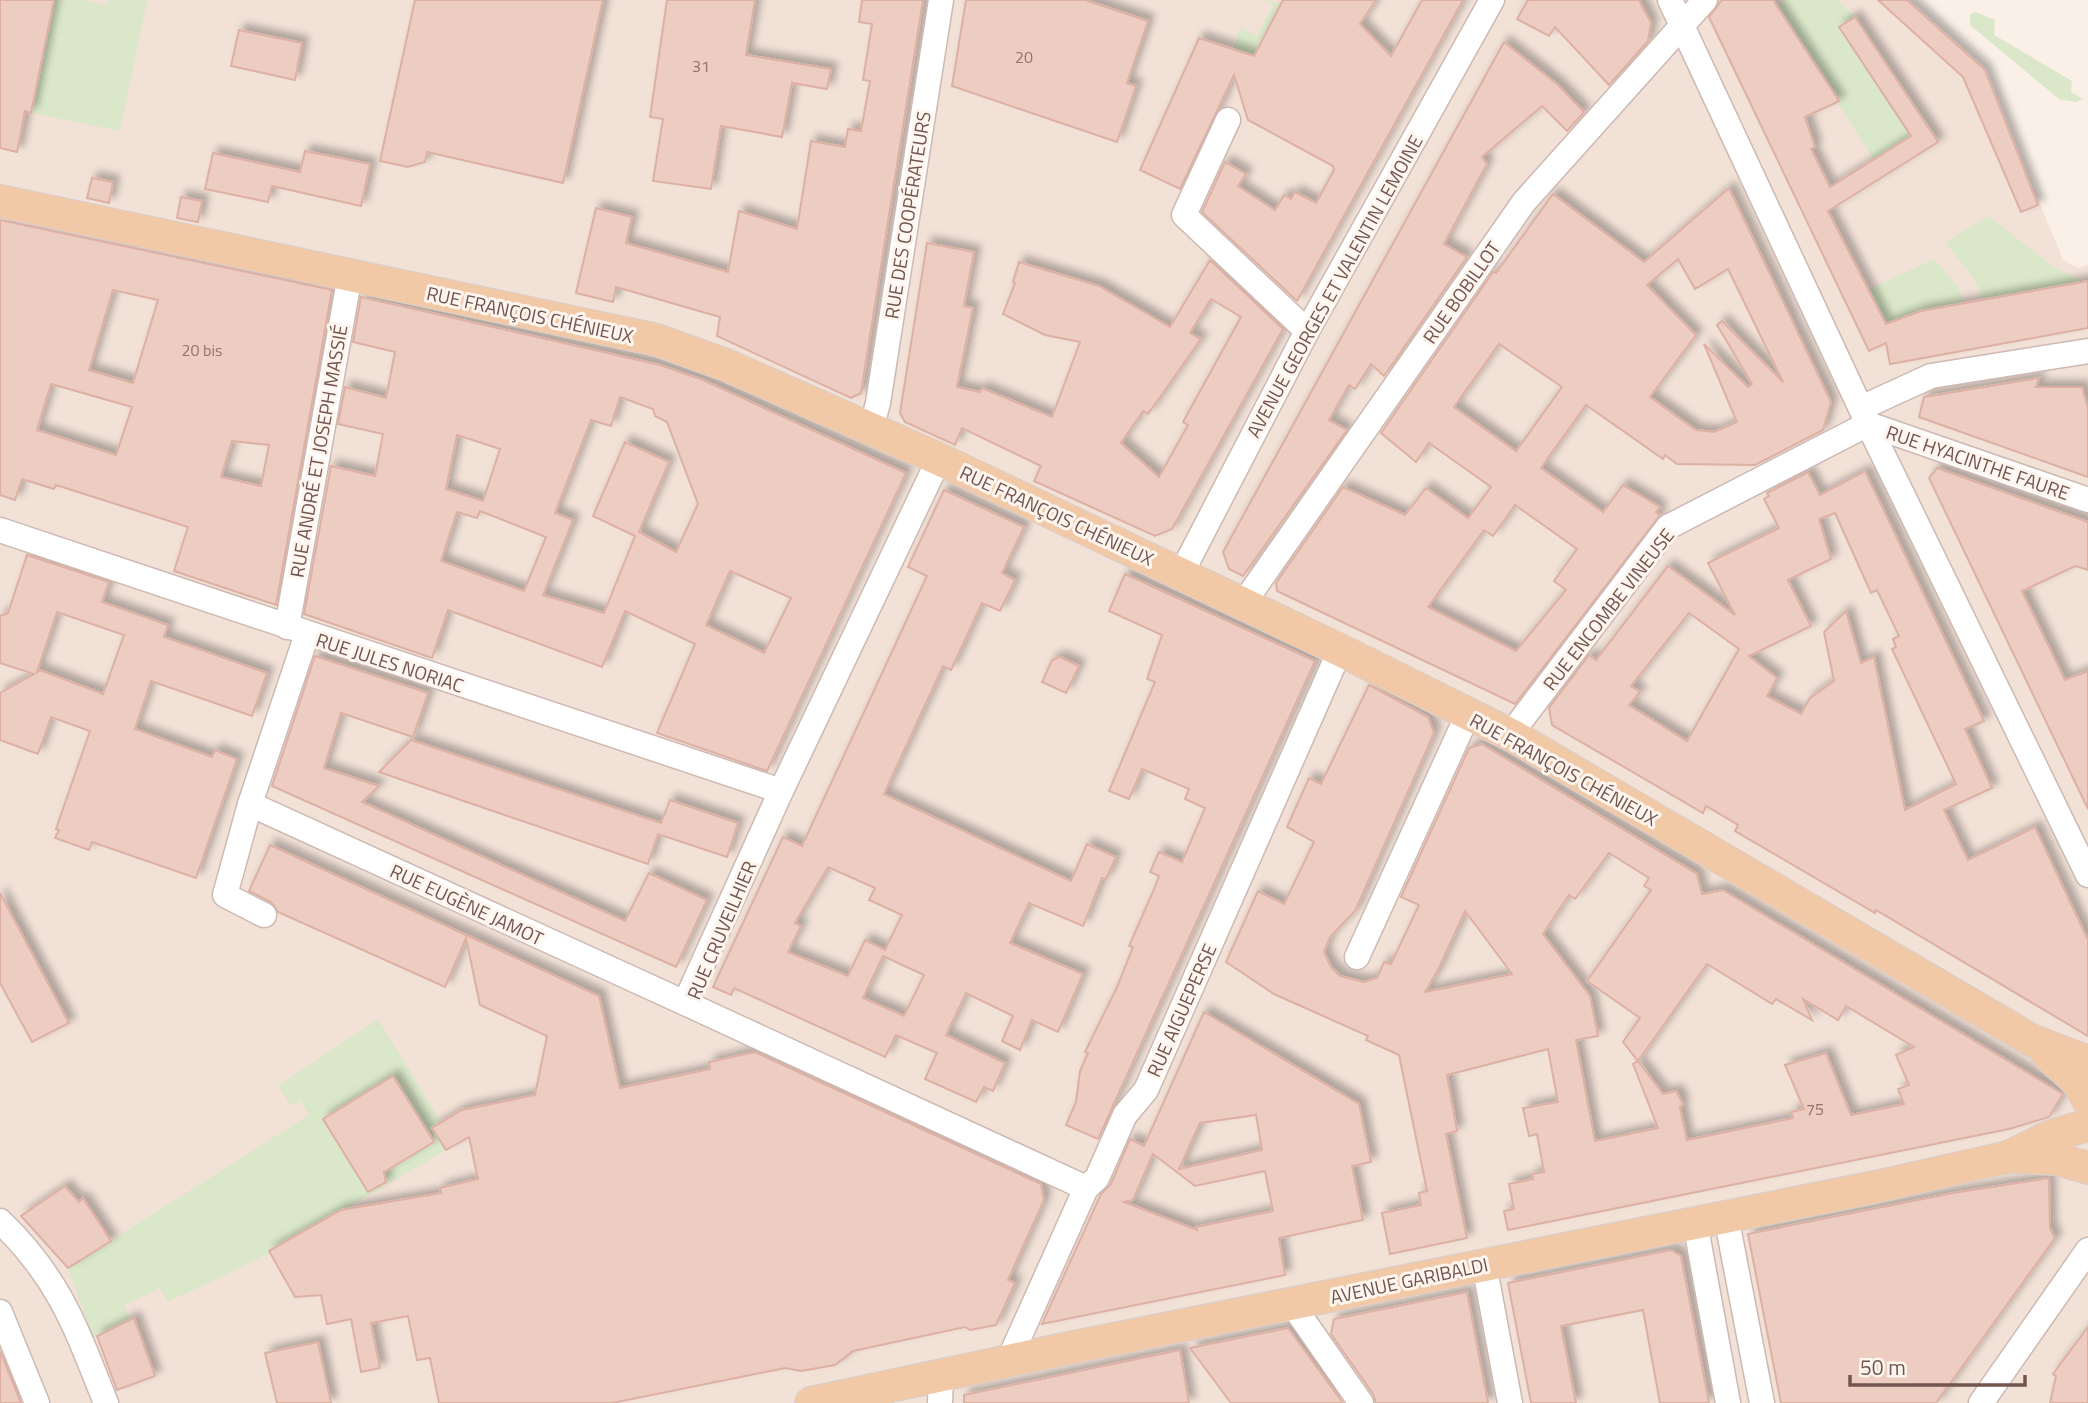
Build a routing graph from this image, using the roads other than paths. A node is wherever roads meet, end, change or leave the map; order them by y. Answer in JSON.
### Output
{"nodes":[{"id":1,"x":941,"y":0,"type":"edge"},
{"id":2,"x":1492,"y":0,"type":"edge"},
{"id":3,"x":1670,"y":0,"type":"edge"},
{"id":4,"x":1705,"y":0,"type":"edge"},
{"id":5,"x":1682,"y":26,"type":"junction"},
{"id":6,"x":1228,"y":120,"type":"dead end"},
{"id":7,"x":0,"y":201,"type":"edge"},
{"id":8,"x":350,"y":275,"type":"junction"},
{"id":9,"x":1307,"y":331,"type":"junction"},
{"id":10,"x":2088,"y":351,"type":"edge"},
{"id":11,"x":1865,"y":416,"type":"junction"},
{"id":12,"x":871,"y":429,"type":"junction"},
{"id":13,"x":939,"y":459,"type":"junction"},
{"id":14,"x":2088,"y":500,"type":"edge"},
{"id":15,"x":0,"y":530,"type":"edge"},
{"id":16,"x":1181,"y":574,"type":"junction"},
{"id":17,"x":1243,"y":604,"type":"junction"},
{"id":18,"x":296,"y":631,"type":"junction"},
{"id":19,"x":1340,"y":650,"type":"junction"},
{"id":20,"x":1468,"y":714,"type":"junction"},
{"id":21,"x":1513,"y":736,"type":"junction"},
{"id":22,"x":781,"y":791,"type":"junction"},
{"id":23,"x":250,"y":804,"type":"junction"},
{"id":24,"x":2088,"y":875,"type":"edge"},
{"id":25,"x":264,"y":915,"type":"dead end"},
{"id":26,"x":1357,"y":957,"type":"dead end"},
{"id":27,"x":685,"y":1003,"type":"junction"},
{"id":28,"x":2033,"y":1041,"type":"junction"},
{"id":29,"x":2088,"y":1062,"type":"edge"},
{"id":30,"x":2088,"y":1100,"type":"edge"},
{"id":31,"x":2088,"y":1125,"type":"edge"},
{"id":32,"x":2008,"y":1157,"type":"junction"},
{"id":33,"x":2088,"y":1168,"type":"edge"},
{"id":34,"x":1086,"y":1188,"type":"junction"},
{"id":35,"x":1726,"y":1216,"type":"junction"},
{"id":36,"x":0,"y":1221,"type":"edge"},
{"id":37,"x":1695,"y":1222,"type":"junction"},
{"id":38,"x":2088,"y":1251,"type":"edge"},
{"id":39,"x":1484,"y":1264,"type":"junction"},
{"id":40,"x":1292,"y":1304,"type":"junction"},
{"id":41,"x":0,"y":1312,"type":"edge"},
{"id":42,"x":1008,"y":1362,"type":"junction"},
{"id":43,"x":941,"y":1390,"type":"edge"},
{"id":44,"x":37,"y":1403,"type":"edge"},
{"id":45,"x":106,"y":1403,"type":"edge"},
{"id":46,"x":811,"y":1403,"type":"edge"},
{"id":47,"x":1361,"y":1403,"type":"edge"},
{"id":48,"x":1510,"y":1403,"type":"edge"},
{"id":49,"x":1728,"y":1403,"type":"edge"},
{"id":50,"x":1762,"y":1403,"type":"edge"},
{"id":51,"x":1981,"y":1403,"type":"edge"}],
"edges":[{"from":1,"to":12,"type":"street","name":"RUE DES COOPÉRATEURS"},
{"from":2,"to":9,"type":"street","name":"AVENUE GEORGES ET VALENTIN LEMOINE"},
{"from":3,"to":5,"type":"street"},
{"from":4,"to":5,"type":"street","name":"RUE BOBILLOT"},
{"from":5,"to":11,"type":"street"},
{"from":5,"to":17,"type":"street","name":"RUE BOBILLOT"},
{"from":6,"to":9,"type":"street"},
{"from":7,"to":8,"type":"main road","name":"RUE FRANÇOIS CHÉNIEUX"},
{"from":8,"to":12,"type":"main road","name":"RUE FRANÇOIS CHÉNIEUX"},
{"from":8,"to":18,"type":"street","name":"RUE ANDRÉ ET JOSEPH MASSIÉ"},
{"from":9,"to":16,"type":"street","name":"AVENUE GEORGES ET VALENTIN LEMOINE"},
{"from":10,"to":11,"type":"street","name":"RUE ENCOMBE VINEUSE"},
{"from":11,"to":14,"type":"street","name":"RUE HYACINTHE FAURE"},
{"from":11,"to":21,"type":"street","name":"RUE ENCOMBE VINEUSE"},
{"from":11,"to":24,"type":"street"},
{"from":12,"to":13,"type":"main road","name":"RUE FRANÇOIS CHÉNIEUX"},
{"from":13,"to":16,"type":"main road","name":"RUE FRANÇOIS CHÉNIEUX"},
{"from":13,"to":22,"type":"street","name":"RUE CRUVEILHIER"},
{"from":15,"to":18,"type":"street","name":"RUE JULES NORIAC"},
{"from":16,"to":17,"type":"main road","name":"RUE FRANÇOIS CHÉNIEUX"},
{"from":17,"to":19,"type":"main road","name":"RUE FRANÇOIS CHÉNIEUX"},
{"from":18,"to":22,"type":"street","name":"RUE JULES NORIAC"},
{"from":18,"to":23,"type":"street"},
{"from":19,"to":20,"type":"main road","name":"RUE FRANÇOIS CHÉNIEUX"},
{"from":19,"to":34,"type":"street","name":"RUE AIGUEPERSE"},
{"from":20,"to":21,"type":"main road","name":"RUE FRANÇOIS CHÉNIEUX"},
{"from":20,"to":26,"type":"street"},
{"from":21,"to":28,"type":"main road","name":"RUE FRANÇOIS CHÉNIEUX"},
{"from":22,"to":27,"type":"street","name":"RUE CRUVEILHIER"},
{"from":23,"to":25,"type":"street"},
{"from":23,"to":27,"type":"street","name":"RUE EUGÈNE JAMOT"},
{"from":27,"to":34,"type":"street","name":"RUE CRUVEILHIER"},
{"from":28,"to":29,"type":"main road","name":"RUE FRANÇOIS CHÉNIEUX"},
{"from":28,"to":30,"type":"main road","name":"RUE FRANÇOIS CHÉNIEUX"},
{"from":31,"to":32,"type":"main road","name":"AVENUE GARIBALDI"},
{"from":32,"to":33,"type":"main road","name":"AVENUE GARIBALDI"},
{"from":32,"to":35,"type":"main road","name":"AVENUE GARIBALDI"},
{"from":34,"to":42,"type":"street","name":"RUE AIGUEPERSE"},
{"from":35,"to":37,"type":"main road","name":"AVENUE GARIBALDI"},
{"from":35,"to":50,"type":"street"},
{"from":36,"to":45,"type":"street"},
{"from":37,"to":39,"type":"main road","name":"AVENUE GARIBALDI"},
{"from":37,"to":49,"type":"street"},
{"from":38,"to":51,"type":"street"},
{"from":39,"to":40,"type":"main road","name":"AVENUE GARIBALDI"},
{"from":39,"to":48,"type":"street"},
{"from":40,"to":42,"type":"main road","name":"AVENUE GARIBALDI"},
{"from":40,"to":47,"type":"street"},
{"from":41,"to":44,"type":"street"},
{"from":42,"to":43,"type":"main road","name":"AVENUE GARIBALDI"},
{"from":43,"to":46,"type":"main road","name":"AVENUE GARIBALDI"}]}
